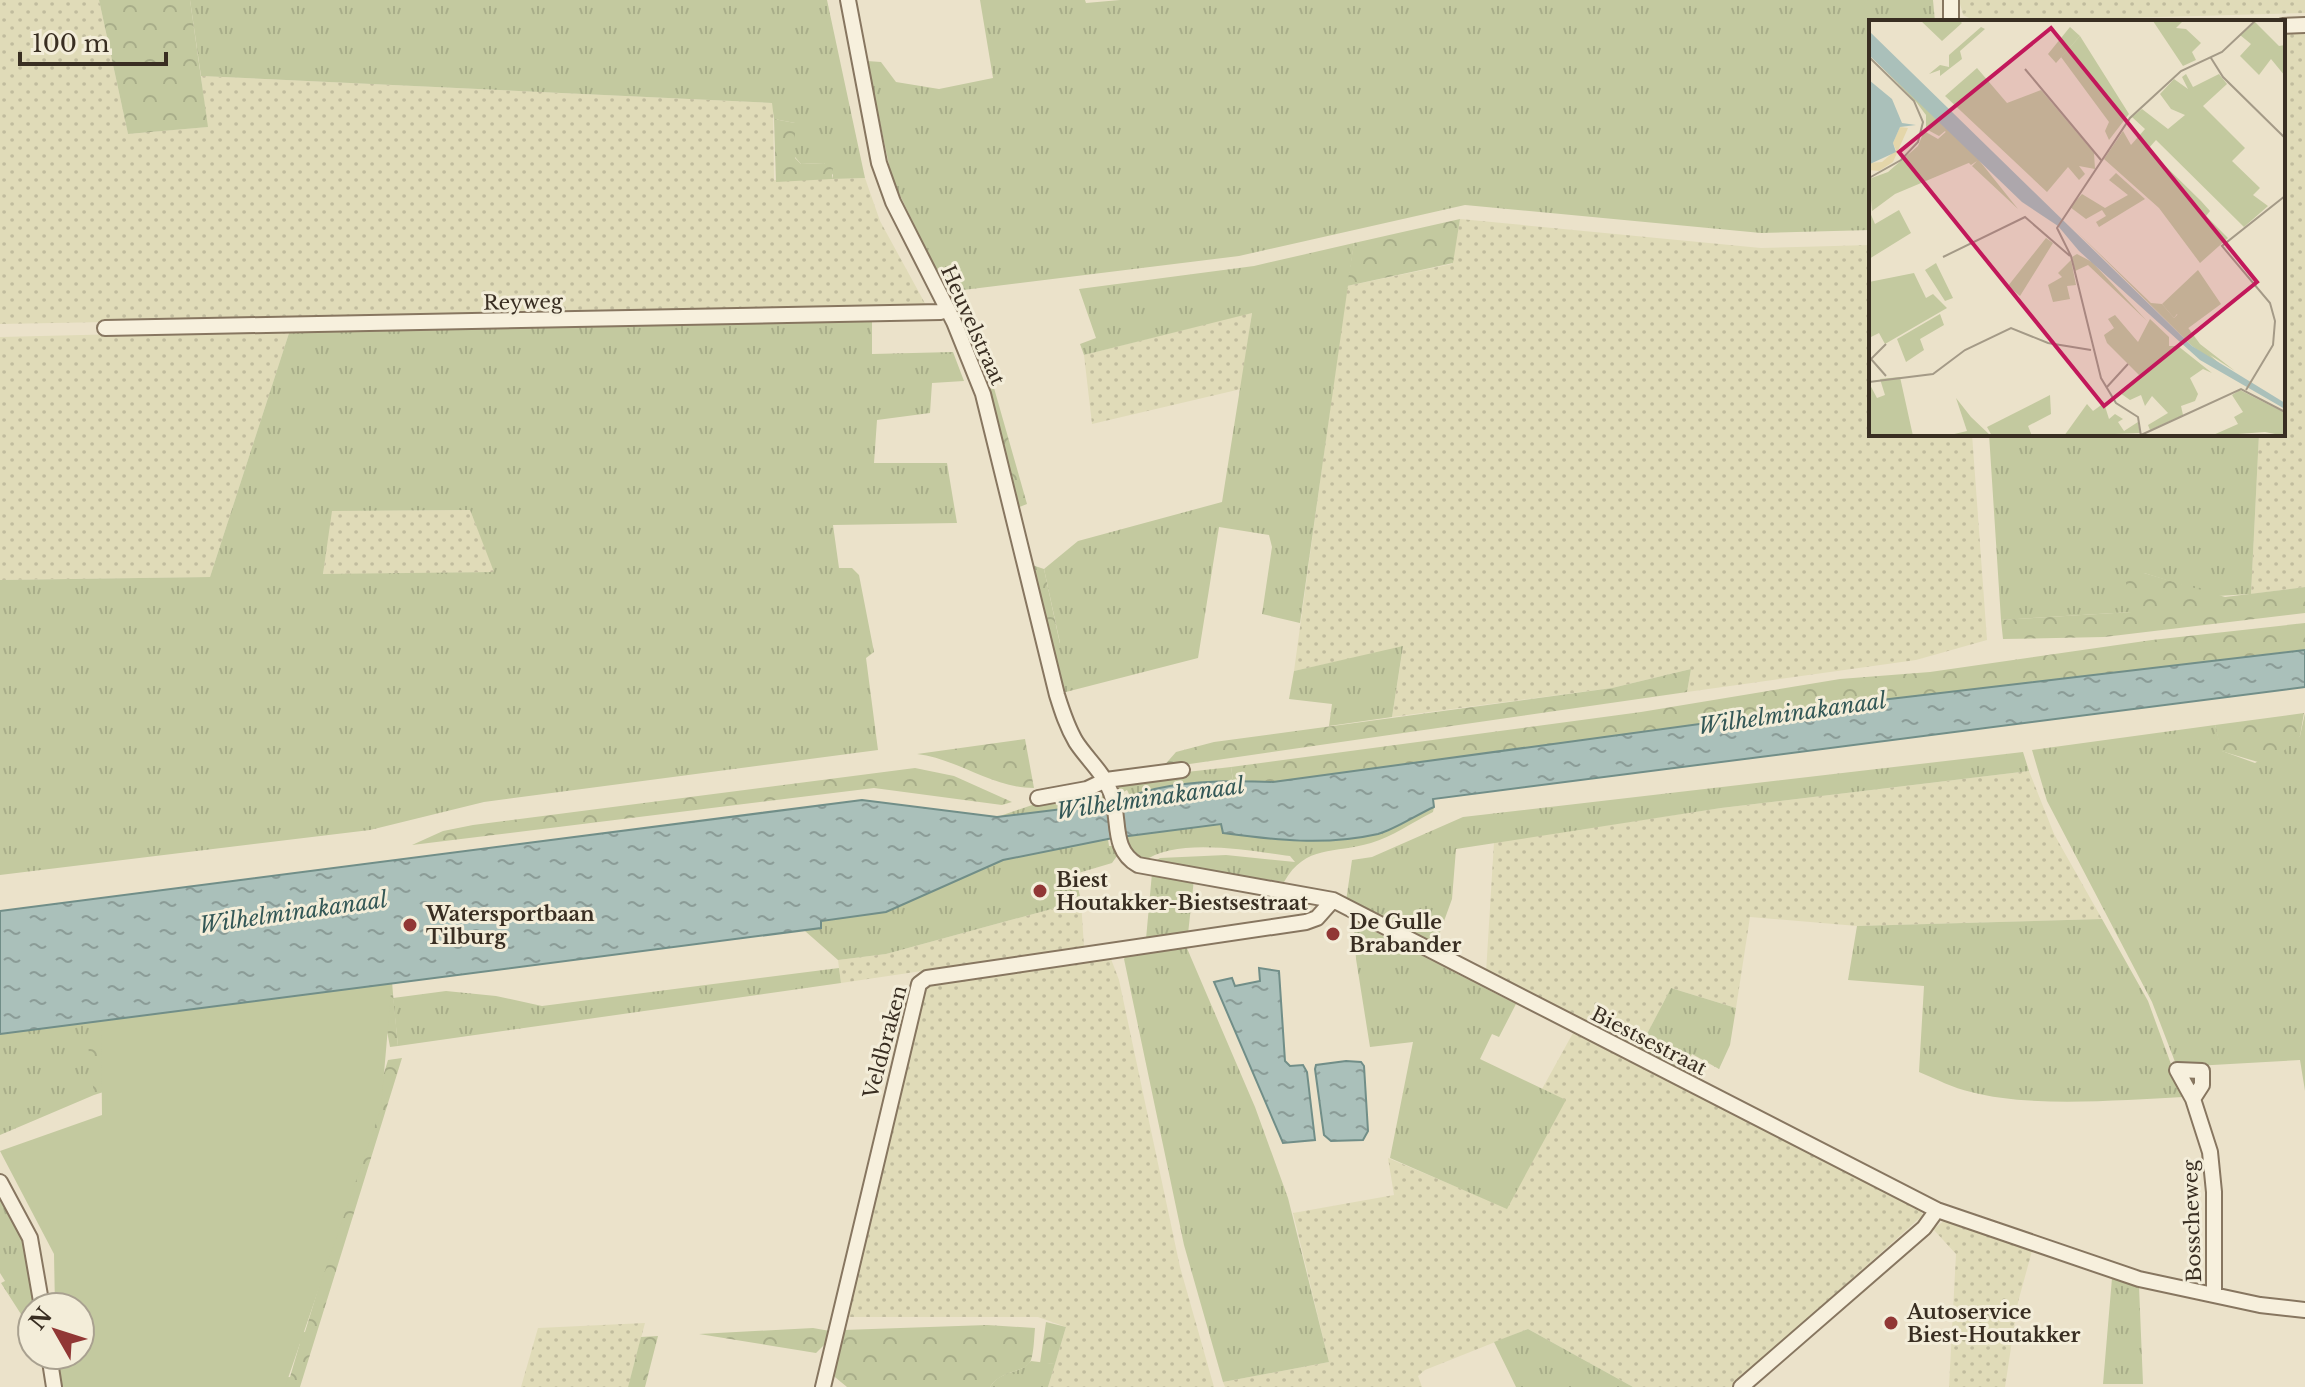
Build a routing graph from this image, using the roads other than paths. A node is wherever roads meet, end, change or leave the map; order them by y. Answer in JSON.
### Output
{"nodes":[{"id":1,"x":848,"y":0,"type":"edge"},
{"id":2,"x":2305,"y":25,"type":"edge"},
{"id":3,"x":2285,"y":26,"type":"edge"},
{"id":4,"x":941,"y":312,"type":"dead end"},
{"id":5,"x":105,"y":328,"type":"dead end"},
{"id":6,"x":1064,"y":716,"type":"joint"},
{"id":7,"x":1182,"y":770,"type":"dead end"},
{"id":8,"x":1106,"y":780,"type":"junction"},
{"id":9,"x":1038,"y":798,"type":"dead end"},
{"id":10,"x":1333,"y":900,"type":"junction"},
{"id":11,"x":2193,"y":1099,"type":"dead end"},
{"id":12,"x":0,"y":1182,"type":"edge"},
{"id":13,"x":1937,"y":1210,"type":"junction"},
{"id":14,"x":39,"y":1291,"type":"edge"},
{"id":15,"x":2214,"y":1295,"type":"junction"},
{"id":16,"x":2305,"y":1310,"type":"edge"},
{"id":17,"x":823,"y":1387,"type":"edge"},
{"id":18,"x":1741,"y":1387,"type":"edge"}],
"edges":[{"from":1,"to":6,"type":"street","name":"Heuvelstraat"},
{"from":2,"to":3,"type":"street"},
{"from":4,"to":5,"type":"street","name":"Reyweg"},
{"from":6,"to":8,"type":"street","name":"Biestsestraat"},
{"from":7,"to":8,"type":"street"},
{"from":8,"to":9,"type":"street"},
{"from":8,"to":10,"type":"street","name":"Biestsestraat"},
{"from":10,"to":13,"type":"street","name":"Biestsestraat"},
{"from":10,"to":17,"type":"street","name":"Veldbraken"},
{"from":11,"to":15,"type":"street","name":"Bosscheweg"},
{"from":12,"to":14,"type":"street"},
{"from":13,"to":15,"type":"street","name":"Biestsestraat"},
{"from":13,"to":18,"type":"street"},
{"from":15,"to":16,"type":"street","name":"Biestsestraat"}]}
